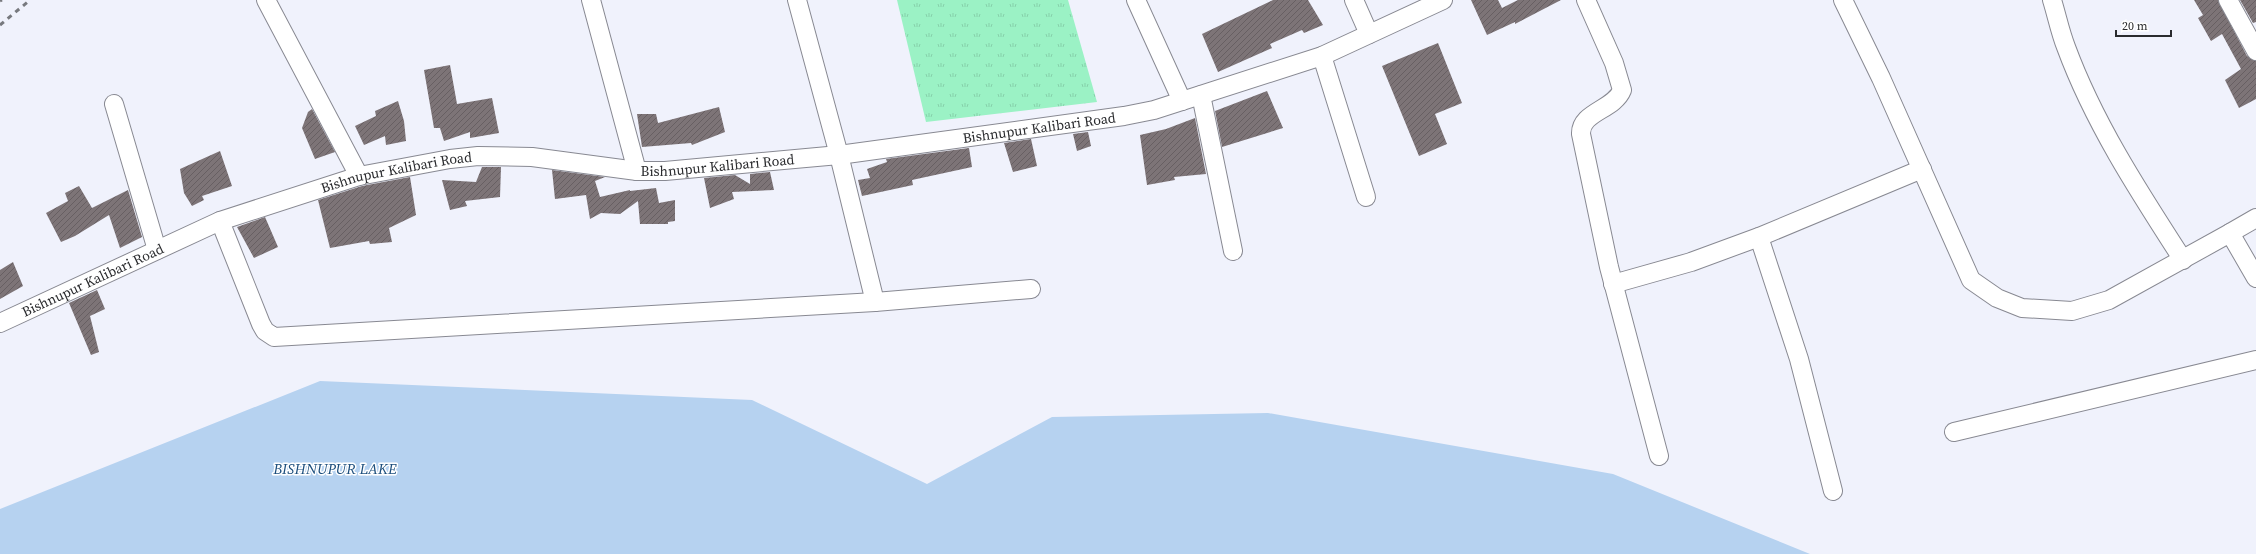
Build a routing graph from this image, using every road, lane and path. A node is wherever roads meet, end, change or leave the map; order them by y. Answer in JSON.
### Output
{"nodes":[{"id":1,"x":266,"y":0,"type":"edge"},
{"id":2,"x":590,"y":0,"type":"edge"},
{"id":3,"x":798,"y":0,"type":"edge"},
{"id":4,"x":1136,"y":0,"type":"edge"},
{"id":5,"x":1354,"y":0,"type":"edge"},
{"id":6,"x":1443,"y":0,"type":"edge"},
{"id":7,"x":1586,"y":0,"type":"edge"},
{"id":8,"x":1843,"y":0,"type":"edge"},
{"id":9,"x":2052,"y":0,"type":"edge"},
{"id":10,"x":2228,"y":0,"type":"edge"},
{"id":11,"x":1369,"y":34,"type":"junction"},
{"id":12,"x":2256,"y":51,"type":"edge"},
{"id":13,"x":1322,"y":56,"type":"junction"},
{"id":14,"x":1201,"y":95,"type":"junction"},
{"id":15,"x":1182,"y":101,"type":"junction"},
{"id":16,"x":114,"y":104,"type":"dead end"},
{"id":17,"x":839,"y":155,"type":"junction"},
{"id":18,"x":1922,"y":170,"type":"junction"},
{"id":19,"x":637,"y":171,"type":"junction"},
{"id":20,"x":360,"y":176,"type":"junction"},
{"id":21,"x":1366,"y":197,"type":"dead end"},
{"id":22,"x":2256,"y":218,"type":"edge"},
{"id":23,"x":220,"y":221,"type":"junction"},
{"id":24,"x":2230,"y":233,"type":"junction"},
{"id":25,"x":1759,"y":237,"type":"junction"},
{"id":26,"x":157,"y":250,"type":"junction"},
{"id":27,"x":1233,"y":251,"type":"dead end"},
{"id":28,"x":2183,"y":260,"type":"junction"},
{"id":29,"x":2256,"y":278,"type":"edge"},
{"id":30,"x":1613,"y":284,"type":"junction"},
{"id":31,"x":1031,"y":289,"type":"dead end"},
{"id":32,"x":875,"y":302,"type":"junction"},
{"id":33,"x":0,"y":323,"type":"edge"},
{"id":34,"x":2256,"y":360,"type":"edge"},
{"id":35,"x":1954,"y":432,"type":"dead end"},
{"id":36,"x":1659,"y":456,"type":"dead end"},
{"id":37,"x":1833,"y":491,"type":"dead end"}],
"edges":[{"from":1,"to":20,"type":"street"},
{"from":2,"to":19,"type":"street"},
{"from":3,"to":17,"type":"street"},
{"from":4,"to":15,"type":"street"},
{"from":5,"to":11,"type":"street"},
{"from":6,"to":11,"type":"street","name":"Bishnupur Kalibari Road"},
{"from":7,"to":30,"type":"street"},
{"from":8,"to":18,"type":"street"},
{"from":9,"to":28,"type":"street"},
{"from":10,"to":12,"type":"street"},
{"from":11,"to":13,"type":"street","name":"Bishnupur Kalibari Road"},
{"from":13,"to":14,"type":"street","name":"Bishnupur Kalibari Road"},
{"from":13,"to":21,"type":"street"},
{"from":14,"to":15,"type":"street","name":"Bishnupur Kalibari Road"},
{"from":14,"to":27,"type":"street"},
{"from":15,"to":17,"type":"street","name":"Bishnupur Kalibari Road"},
{"from":16,"to":26,"type":"street"},
{"from":17,"to":19,"type":"street","name":"Bishnupur Kalibari Road"},
{"from":17,"to":32,"type":"street"},
{"from":18,"to":25,"type":"street"},
{"from":18,"to":28,"type":"street"},
{"from":19,"to":20,"type":"street","name":"Bishnupur Kalibari Road"},
{"from":20,"to":23,"type":"street","name":"Bishnupur Kalibari Road"},
{"from":22,"to":24,"type":"street"},
{"from":23,"to":26,"type":"street","name":"Bishnupur Kalibari Road"},
{"from":23,"to":32,"type":"street"},
{"from":24,"to":28,"type":"street"},
{"from":24,"to":29,"type":"street"},
{"from":25,"to":30,"type":"street"},
{"from":25,"to":37,"type":"street"},
{"from":26,"to":33,"type":"street","name":"Bishnupur Kalibari Road"},
{"from":30,"to":36,"type":"street"},
{"from":31,"to":32,"type":"street"},
{"from":34,"to":35,"type":"street"}]}
